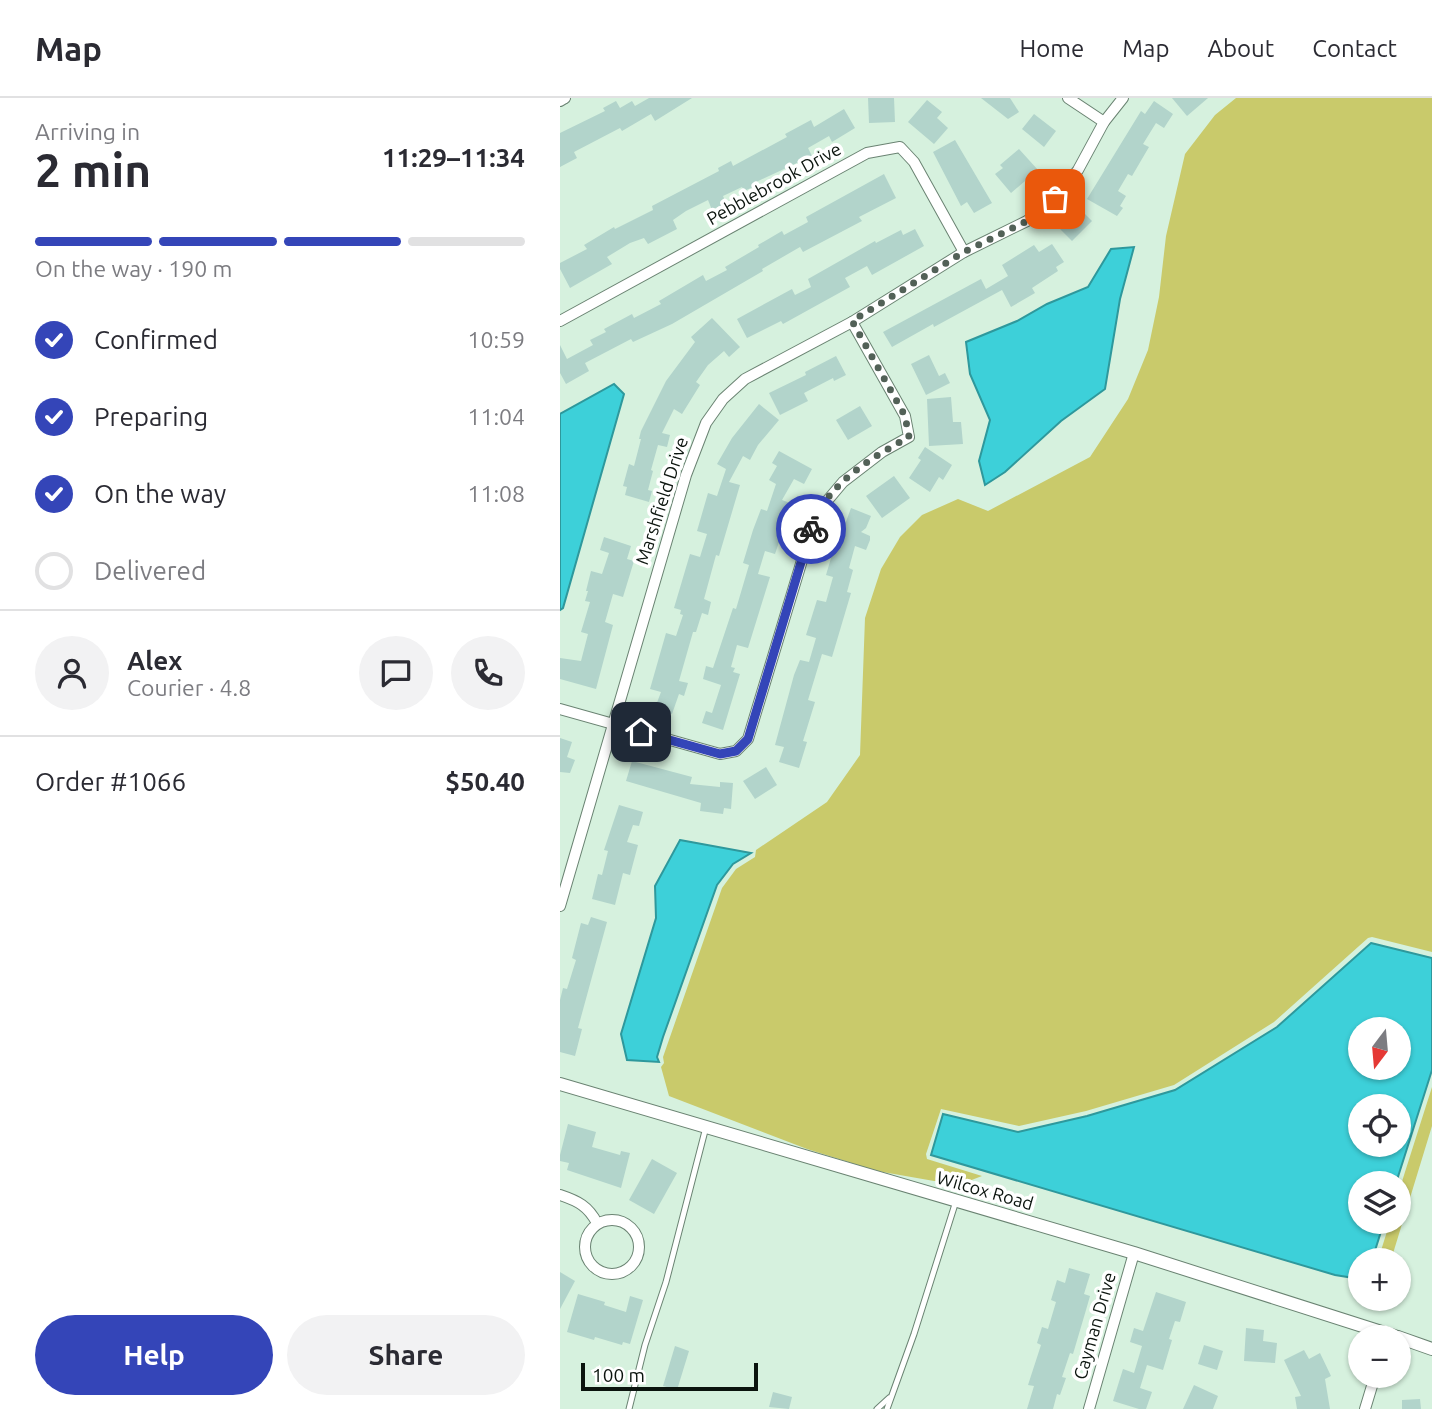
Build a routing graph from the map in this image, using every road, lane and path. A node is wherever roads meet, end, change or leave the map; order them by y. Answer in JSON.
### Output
{"nodes":[{"id":1,"x":565,"y":98,"type":"edge"},
{"id":2,"x":1068,"y":98,"type":"edge"},
{"id":3,"x":1123,"y":98,"type":"edge"},
{"id":4,"x":560,"y":101,"type":"edge"},
{"id":5,"x":1104,"y":122,"type":"junction"},
{"id":6,"x":964,"y":252,"type":"junction"},
{"id":7,"x":560,"y":321,"type":"edge"},
{"id":8,"x":852,"y":321,"type":"junction"},
{"id":9,"x":560,"y":709,"type":"edge"},
{"id":10,"x":614,"y":724,"type":"junction"},
{"id":11,"x":560,"y":906,"type":"edge"},
{"id":12,"x":560,"y":1084,"type":"edge"},
{"id":13,"x":706,"y":1127,"type":"junction"},
{"id":14,"x":560,"y":1195,"type":"edge"},
{"id":15,"x":956,"y":1200,"type":"junction"},
{"id":16,"x":597,"y":1223,"type":"junction"},
{"id":17,"x":1134,"y":1253,"type":"junction"},
{"id":18,"x":1358,"y":1325,"type":"edge"},
{"id":19,"x":1411,"y":1342,"type":"edge"},
{"id":20,"x":1432,"y":1349,"type":"edge"},
{"id":21,"x":1371,"y":1388,"type":"edge"},
{"id":22,"x":889,"y":1398,"type":"junction"},
{"id":23,"x":629,"y":1409,"type":"edge"},
{"id":24,"x":877,"y":1409,"type":"edge"},
{"id":25,"x":887,"y":1409,"type":"edge"},
{"id":26,"x":1089,"y":1409,"type":"edge"},
{"id":27,"x":1365,"y":1409,"type":"edge"}],
"edges":[{"from":1,"to":4,"type":"street"},
{"from":2,"to":5,"type":"street"},
{"from":3,"to":5,"type":"street","name":"Marshfield Drive"},
{"from":5,"to":6,"type":"street","name":"Marshfield Drive"},
{"from":6,"to":7,"type":"street","name":"Pebblebrook Drive"},
{"from":6,"to":8,"type":"street","name":"Marshfield Drive"},
{"from":8,"to":10,"type":"street","name":"Marshfield Drive"},
{"from":8,"to":10,"type":"street"},
{"from":9,"to":10,"type":"street"},
{"from":10,"to":11,"type":"street","name":"Marshfield Drive"},
{"from":12,"to":13,"type":"street","name":"Wilcox Road"},
{"from":13,"to":15,"type":"street","name":"Wilcox Road"},
{"from":13,"to":23,"type":"lane"},
{"from":14,"to":16,"type":"street"},
{"from":15,"to":17,"type":"street","name":"Wilcox Road"},
{"from":15,"to":22,"type":"lane"},
{"from":16,"to":16,"type":"street"},
{"from":17,"to":18,"type":"street","name":"Wilcox Road"},
{"from":17,"to":26,"type":"street","name":"Cayman Drive"},
{"from":19,"to":20,"type":"street","name":"Wilcox Road"},
{"from":21,"to":27,"type":"street"},
{"from":22,"to":24,"type":"lane"},
{"from":22,"to":25,"type":"lane"}]}
